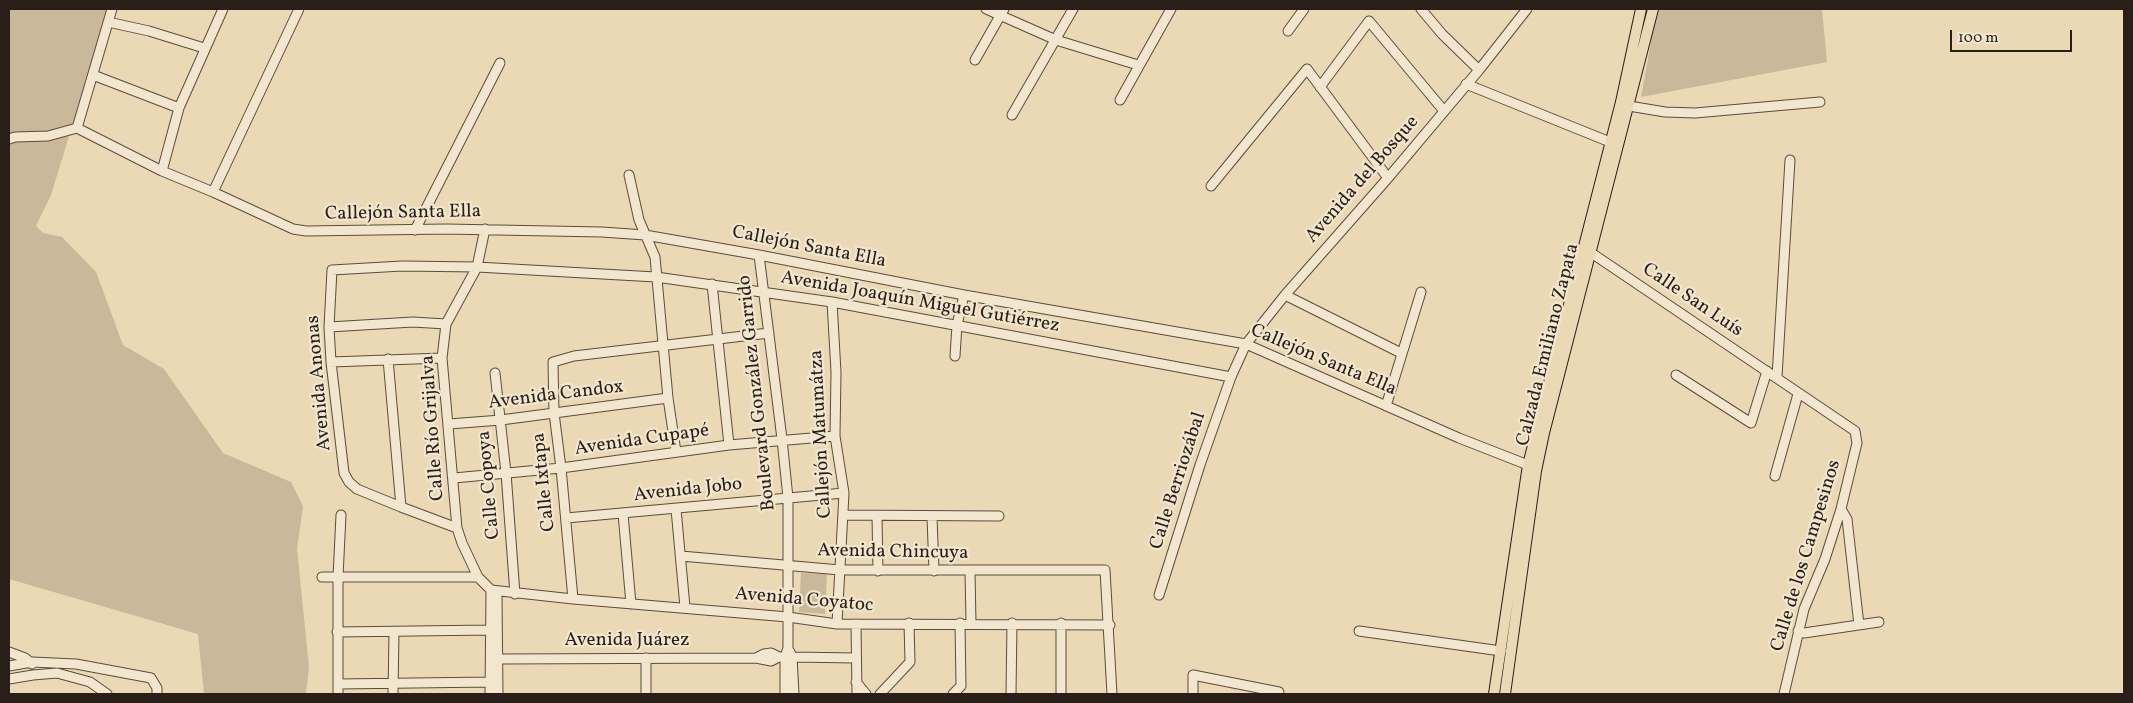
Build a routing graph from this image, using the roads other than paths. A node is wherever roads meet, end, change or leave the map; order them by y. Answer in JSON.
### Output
{"nodes":[{"id":1,"x":112,"y":9,"type":"edge"},
{"id":2,"x":223,"y":9,"type":"edge"},
{"id":3,"x":299,"y":9,"type":"edge"},
{"id":4,"x":986,"y":9,"type":"edge"},
{"id":5,"x":1073,"y":9,"type":"edge"},
{"id":6,"x":1171,"y":9,"type":"edge"},
{"id":7,"x":1304,"y":9,"type":"edge"},
{"id":8,"x":1421,"y":9,"type":"edge"},
{"id":9,"x":1527,"y":9,"type":"edge"},
{"id":10,"x":1641,"y":9,"type":"edge"},
{"id":11,"x":1653,"y":9,"type":"edge"},
{"id":12,"x":1002,"y":12,"type":"edge"},
{"id":13,"x":108,"y":22,"type":"junction"},
{"id":14,"x":1288,"y":31,"type":"dead end"},
{"id":15,"x":1056,"y":40,"type":"junction"},
{"id":16,"x":204,"y":48,"type":"junction"},
{"id":17,"x":975,"y":60,"type":"dead end"},
{"id":18,"x":500,"y":62,"type":"dead end"},
{"id":19,"x":1138,"y":66,"type":"junction"},
{"id":20,"x":1479,"y":70,"type":"junction"},
{"id":21,"x":93,"y":74,"type":"junction"},
{"id":22,"x":1466,"y":84,"type":"junction"},
{"id":23,"x":1320,"y":87,"type":"junction"},
{"id":24,"x":1120,"y":100,"type":"dead end"},
{"id":25,"x":1820,"y":102,"type":"dead end"},
{"id":26,"x":1629,"y":106,"type":"junction"},
{"id":27,"x":179,"y":108,"type":"junction"},
{"id":28,"x":1444,"y":112,"type":"junction"},
{"id":29,"x":1012,"y":115,"type":"dead end"},
{"id":30,"x":77,"y":128,"type":"junction"},
{"id":31,"x":9,"y":139,"type":"edge"},
{"id":32,"x":1610,"y":142,"type":"junction"},
{"id":33,"x":1790,"y":160,"type":"dead end"},
{"id":34,"x":162,"y":171,"type":"junction"},
{"id":35,"x":629,"y":175,"type":"dead end"},
{"id":36,"x":1388,"y":178,"type":"junction"},
{"id":37,"x":1211,"y":186,"type":"dead end"},
{"id":38,"x":213,"y":192,"type":"junction"},
{"id":39,"x":485,"y":229,"type":"junction"},
{"id":40,"x":415,"y":230,"type":"junction"},
{"id":41,"x":1592,"y":231,"type":"junction"},
{"id":42,"x":645,"y":235,"type":"junction"},
{"id":43,"x":1590,"y":252,"type":"junction"},
{"id":44,"x":759,"y":255,"type":"junction"},
{"id":45,"x":477,"y":267,"type":"junction"},
{"id":46,"x":332,"y":270,"type":"joint"},
{"id":47,"x":656,"y":277,"type":"junction"},
{"id":48,"x":712,"y":284,"type":"junction"},
{"id":49,"x":764,"y":291,"type":"junction"},
{"id":50,"x":1421,"y":292,"type":"dead end"},
{"id":51,"x":964,"y":295,"type":"junction"},
{"id":52,"x":1285,"y":295,"type":"junction"},
{"id":53,"x":832,"y":302,"type":"junction"},
{"id":54,"x":446,"y":324,"type":"junction"},
{"id":55,"x":957,"y":325,"type":"junction"},
{"id":56,"x":329,"y":327,"type":"junction"},
{"id":57,"x":769,"y":334,"type":"junction"},
{"id":58,"x":717,"y":338,"type":"junction"},
{"id":59,"x":663,"y":344,"type":"junction"},
{"id":60,"x":1246,"y":344,"type":"junction"},
{"id":61,"x":1401,"y":353,"type":"junction"},
{"id":62,"x":955,"y":356,"type":"dead end"},
{"id":63,"x":442,"y":358,"type":"junction"},
{"id":64,"x":388,"y":359,"type":"junction"},
{"id":65,"x":331,"y":362,"type":"junction"},
{"id":66,"x":1767,"y":371,"type":"junction"},
{"id":67,"x":495,"y":374,"type":"dead end"},
{"id":68,"x":1676,"y":375,"type":"dead end"},
{"id":69,"x":1231,"y":377,"type":"junction"},
{"id":70,"x":1777,"y":377,"type":"junction"},
{"id":71,"x":1798,"y":394,"type":"junction"},
{"id":72,"x":668,"y":398,"type":"junction"},
{"id":73,"x":1386,"y":406,"type":"junction"},
{"id":74,"x":554,"y":413,"type":"junction"},
{"id":75,"x":501,"y":420,"type":"junction"},
{"id":76,"x":449,"y":424,"type":"junction"},
{"id":77,"x":1540,"y":432,"type":"junction"},
{"id":78,"x":836,"y":436,"type":"junction"},
{"id":79,"x":782,"y":439,"type":"junction"},
{"id":80,"x":729,"y":445,"type":"junction"},
{"id":81,"x":676,"y":452,"type":"junction"},
{"id":82,"x":1528,"y":465,"type":"junction"},
{"id":83,"x":561,"y":468,"type":"junction"},
{"id":84,"x":506,"y":473,"type":"junction"},
{"id":85,"x":1775,"y":476,"type":"dead end"},
{"id":86,"x":454,"y":478,"type":"junction"},
{"id":87,"x":844,"y":493,"type":"junction"},
{"id":88,"x":788,"y":498,"type":"junction"},
{"id":89,"x":401,"y":508,"type":"junction"},
{"id":90,"x":676,"y":509,"type":"junction"},
{"id":91,"x":1841,"y":510,"type":"junction"},
{"id":92,"x":623,"y":514,"type":"junction"},
{"id":93,"x":341,"y":515,"type":"dead end"},
{"id":94,"x":843,"y":515,"type":"junction"},
{"id":95,"x":877,"y":516,"type":"junction"},
{"id":96,"x":999,"y":516,"type":"dead end"},
{"id":97,"x":932,"y":517,"type":"junction"},
{"id":98,"x":566,"y":518,"type":"junction"},
{"id":99,"x":457,"y":528,"type":"junction"},
{"id":100,"x":681,"y":556,"type":"junction"},
{"id":101,"x":787,"y":566,"type":"junction"},
{"id":102,"x":840,"y":570,"type":"junction"},
{"id":103,"x":878,"y":570,"type":"junction"},
{"id":104,"x":934,"y":571,"type":"junction"},
{"id":105,"x":970,"y":571,"type":"junction"},
{"id":106,"x":322,"y":577,"type":"dead end"},
{"id":107,"x":338,"y":577,"type":"junction"},
{"id":108,"x":478,"y":577,"type":"junction"},
{"id":109,"x":494,"y":590,"type":"junction"},
{"id":110,"x":515,"y":594,"type":"junction"},
{"id":111,"x":1159,"y":595,"type":"dead end"},
{"id":112,"x":573,"y":599,"type":"junction"},
{"id":113,"x":631,"y":604,"type":"junction"},
{"id":114,"x":685,"y":607,"type":"junction"},
{"id":115,"x":788,"y":617,"type":"junction"},
{"id":116,"x":1879,"y":622,"type":"dead end"},
{"id":117,"x":909,"y":623,"type":"junction"},
{"id":118,"x":960,"y":623,"type":"junction"},
{"id":119,"x":971,"y":623,"type":"junction"},
{"id":120,"x":1012,"y":623,"type":"junction"},
{"id":121,"x":1061,"y":623,"type":"junction"},
{"id":122,"x":837,"y":624,"type":"junction"},
{"id":123,"x":856,"y":624,"type":"junction"},
{"id":124,"x":1110,"y":625,"type":"junction"},
{"id":125,"x":1859,"y":625,"type":"junction"},
{"id":126,"x":490,"y":630,"type":"junction"},
{"id":127,"x":1359,"y":631,"type":"dead end"},
{"id":128,"x":1798,"y":631,"type":"junction"},
{"id":129,"x":337,"y":632,"type":"junction"},
{"id":130,"x":394,"y":632,"type":"junction"},
{"id":131,"x":1500,"y":651,"type":"junction"},
{"id":132,"x":9,"y":652,"type":"edge"},
{"id":133,"x":785,"y":657,"type":"junction"},
{"id":134,"x":499,"y":658,"type":"junction"},
{"id":135,"x":646,"y":658,"type":"junction"},
{"id":136,"x":856,"y":658,"type":"junction"},
{"id":137,"x":32,"y":662,"type":"junction"},
{"id":138,"x":76,"y":664,"type":"junction"},
{"id":139,"x":9,"y":666,"type":"edge"},
{"id":140,"x":33,"y":675,"type":"junction"},
{"id":141,"x":75,"y":677,"type":"junction"},
{"id":142,"x":9,"y":679,"type":"edge"},
{"id":143,"x":856,"y":681,"type":"junction"},
{"id":144,"x":490,"y":682,"type":"junction"},
{"id":145,"x":338,"y":684,"type":"junction"},
{"id":146,"x":393,"y":684,"type":"junction"},
{"id":147,"x":107,"y":694,"type":"edge"},
{"id":148,"x":157,"y":694,"type":"edge"},
{"id":149,"x":338,"y":694,"type":"edge"},
{"id":150,"x":393,"y":694,"type":"edge"},
{"id":151,"x":490,"y":694,"type":"edge"},
{"id":152,"x":498,"y":694,"type":"edge"},
{"id":153,"x":646,"y":694,"type":"edge"},
{"id":154,"x":785,"y":694,"type":"edge"},
{"id":155,"x":794,"y":694,"type":"edge"},
{"id":156,"x":857,"y":694,"type":"edge"},
{"id":157,"x":866,"y":694,"type":"edge"},
{"id":158,"x":880,"y":694,"type":"edge"},
{"id":159,"x":953,"y":694,"type":"edge"},
{"id":160,"x":1011,"y":694,"type":"edge"},
{"id":161,"x":1061,"y":694,"type":"edge"},
{"id":162,"x":1112,"y":694,"type":"edge"},
{"id":163,"x":1193,"y":694,"type":"edge"},
{"id":164,"x":1278,"y":694,"type":"edge"},
{"id":165,"x":1497,"y":694,"type":"edge"},
{"id":166,"x":1784,"y":694,"type":"edge"}],
"edges":[{"from":1,"to":13,"type":"street"},
{"from":2,"to":16,"type":"street"},
{"from":3,"to":38,"type":"street"},
{"from":4,"to":12,"type":"street"},
{"from":5,"to":15,"type":"street"},
{"from":6,"to":19,"type":"street"},
{"from":7,"to":14,"type":"street"},
{"from":8,"to":20,"type":"street"},
{"from":9,"to":20,"type":"street","name":"Avenida del Bosque"},
{"from":10,"to":32,"type":"main road","name":"Calzada Emiliano Zapata"},
{"from":11,"to":26,"type":"main road","name":"Calzada Emiliano Zapata"},
{"from":12,"to":15,"type":"street"},
{"from":12,"to":17,"type":"street"},
{"from":13,"to":16,"type":"street"},
{"from":13,"to":21,"type":"street"},
{"from":15,"to":19,"type":"street"},
{"from":15,"to":29,"type":"street"},
{"from":16,"to":27,"type":"street"},
{"from":18,"to":40,"type":"street"},
{"from":19,"to":24,"type":"street"},
{"from":20,"to":22,"type":"street","name":"Avenida del Bosque"},
{"from":21,"to":27,"type":"street"},
{"from":21,"to":30,"type":"street"},
{"from":22,"to":28,"type":"street","name":"Avenida del Bosque"},
{"from":22,"to":32,"type":"street"},
{"from":23,"to":28,"type":"street"},
{"from":23,"to":36,"type":"street"},
{"from":23,"to":37,"type":"street"},
{"from":25,"to":26,"type":"street"},
{"from":26,"to":41,"type":"main road","name":"Calzada Emiliano Zapata"},
{"from":27,"to":34,"type":"street"},
{"from":28,"to":36,"type":"street","name":"Avenida del Bosque"},
{"from":30,"to":31,"type":"street"},
{"from":30,"to":34,"type":"street","name":"Callejón Santa Ella"},
{"from":32,"to":41,"type":"main road","name":"Calzada Emiliano Zapata"},
{"from":33,"to":70,"type":"street"},
{"from":34,"to":38,"type":"street","name":"Callejón Santa Ella"},
{"from":35,"to":42,"type":"street"},
{"from":36,"to":52,"type":"street","name":"Avenida del Bosque"},
{"from":38,"to":40,"type":"street","name":"Callejón Santa Ella"},
{"from":39,"to":40,"type":"street","name":"Callejón Santa Ella"},
{"from":39,"to":42,"type":"street","name":"Callejón Santa Ella"},
{"from":39,"to":45,"type":"street","name":"Calle Río Grijalva"},
{"from":41,"to":43,"type":"main road","name":"Calzada Emiliano Zapata"},
{"from":41,"to":77,"type":"main road","name":"Calzada Emiliano Zapata"},
{"from":42,"to":44,"type":"street","name":"Callejón Santa Ella"},
{"from":42,"to":47,"type":"street"},
{"from":43,"to":66,"type":"street","name":"Calle San Luís"},
{"from":43,"to":77,"type":"main road","name":"Calzada Emiliano Zapata"},
{"from":44,"to":49,"type":"street","name":"Boulevard González Garrido"},
{"from":44,"to":51,"type":"street","name":"Callejón Santa Ella"},
{"from":45,"to":46,"type":"street","name":"Avenida Joaquín Miguel Gutiérrez"},
{"from":45,"to":47,"type":"street","name":"Avenida Joaquín Miguel Gutiérrez"},
{"from":45,"to":54,"type":"street","name":"Calle Río Grijalva"},
{"from":46,"to":56,"type":"street","name":"Avenida Anonas"},
{"from":47,"to":48,"type":"street","name":"Avenida Joaquín Miguel Gutiérrez"},
{"from":47,"to":59,"type":"street"},
{"from":48,"to":49,"type":"street","name":"Avenida Joaquín Miguel Gutiérrez"},
{"from":48,"to":58,"type":"street"},
{"from":49,"to":53,"type":"street","name":"Avenida Joaquín Miguel Gutiérrez"},
{"from":49,"to":57,"type":"street","name":"Boulevard González Garrido"},
{"from":50,"to":61,"type":"street"},
{"from":51,"to":55,"type":"street"},
{"from":51,"to":60,"type":"street","name":"Callejón Santa Ella"},
{"from":52,"to":60,"type":"street","name":"Avenida del Bosque"},
{"from":52,"to":61,"type":"street"},
{"from":53,"to":55,"type":"street","name":"Avenida Joaquín Miguel Gutiérrez"},
{"from":53,"to":78,"type":"street","name":"Callejón Matumátza"},
{"from":54,"to":56,"type":"street"},
{"from":54,"to":63,"type":"street","name":"Calle Río Grijalva"},
{"from":55,"to":62,"type":"street"},
{"from":55,"to":69,"type":"street","name":"Avenida Joaquín Miguel Gutiérrez"},
{"from":56,"to":65,"type":"street","name":"Avenida Anonas"},
{"from":57,"to":58,"type":"street"},
{"from":57,"to":79,"type":"street","name":"Boulevard González Garrido"},
{"from":58,"to":59,"type":"street"},
{"from":58,"to":80,"type":"street"},
{"from":59,"to":72,"type":"street"},
{"from":59,"to":74,"type":"street","name":"Calle Ixtapa"},
{"from":60,"to":69,"type":"street","name":"Avenida del Bosque"},
{"from":60,"to":73,"type":"street","name":"Callejón Santa Ella"},
{"from":61,"to":73,"type":"street"},
{"from":63,"to":64,"type":"street"},
{"from":63,"to":76,"type":"street","name":"Calle Río Grijalva"},
{"from":64,"to":65,"type":"street"},
{"from":64,"to":89,"type":"street"},
{"from":65,"to":89,"type":"street","name":"Avenida Anonas"},
{"from":66,"to":68,"type":"street"},
{"from":66,"to":70,"type":"street","name":"Calle San Luís"},
{"from":67,"to":75,"type":"street","name":"Calle Copoya"},
{"from":69,"to":111,"type":"street","name":"Calle Berriozábal"},
{"from":70,"to":71,"type":"street","name":"Calle de los Campesinos"},
{"from":71,"to":85,"type":"street"},
{"from":71,"to":91,"type":"street","name":"Calle de los Campesinos"},
{"from":72,"to":74,"type":"street","name":"Avenida Candox"},
{"from":72,"to":81,"type":"street"},
{"from":73,"to":82,"type":"street","name":"Callejón Santa Ella"},
{"from":74,"to":75,"type":"street","name":"Avenida Candox"},
{"from":74,"to":83,"type":"street","name":"Calle Ixtapa"},
{"from":75,"to":76,"type":"street","name":"Avenida Candox"},
{"from":75,"to":84,"type":"street","name":"Calle Copoya"},
{"from":76,"to":86,"type":"street","name":"Calle Río Grijalva"},
{"from":77,"to":82,"type":"main road","name":"Calzada Emiliano Zapata"},
{"from":77,"to":165,"type":"main road","name":"Calzada Emiliano Zapata"},
{"from":78,"to":79,"type":"street","name":"Avenida Cupapé"},
{"from":78,"to":87,"type":"street","name":"Callejón Matumátza"},
{"from":79,"to":80,"type":"street","name":"Avenida Cupapé"},
{"from":79,"to":88,"type":"street","name":"Boulevard González Garrido"},
{"from":80,"to":81,"type":"street","name":"Avenida Cupapé"},
{"from":81,"to":83,"type":"street","name":"Avenida Cupapé"},
{"from":82,"to":131,"type":"main road","name":"Calzada Emiliano Zapata"},
{"from":83,"to":84,"type":"street","name":"Avenida Cupapé"},
{"from":83,"to":98,"type":"street","name":"Calle Ixtapa"},
{"from":84,"to":86,"type":"street","name":"Avenida Cupapé"},
{"from":84,"to":110,"type":"street","name":"Calle Copoya"},
{"from":86,"to":99,"type":"street","name":"Calle Río Grijalva"},
{"from":87,"to":88,"type":"street","name":"Avenida Jobo"},
{"from":87,"to":94,"type":"street","name":"Callejón Matumátza"},
{"from":88,"to":90,"type":"street","name":"Avenida Jobo"},
{"from":88,"to":101,"type":"street","name":"Boulevard González Garrido"},
{"from":89,"to":99,"type":"street"},
{"from":90,"to":92,"type":"street","name":"Avenida Jobo"},
{"from":90,"to":100,"type":"street"},
{"from":91,"to":125,"type":"street"},
{"from":91,"to":128,"type":"street","name":"Calle de los Campesinos"},
{"from":92,"to":98,"type":"street","name":"Avenida Jobo"},
{"from":92,"to":113,"type":"street"},
{"from":93,"to":107,"type":"street"},
{"from":94,"to":95,"type":"street"},
{"from":94,"to":102,"type":"street","name":"Callejón Matumátza"},
{"from":95,"to":97,"type":"street"},
{"from":95,"to":103,"type":"street"},
{"from":96,"to":97,"type":"street"},
{"from":97,"to":104,"type":"street"},
{"from":98,"to":112,"type":"street","name":"Calle Ixtapa"},
{"from":99,"to":108,"type":"street","name":"Calle Río Grijalva"},
{"from":100,"to":101,"type":"street","name":"Avenida Chincuya"},
{"from":100,"to":114,"type":"street"},
{"from":101,"to":102,"type":"street","name":"Avenida Chincuya"},
{"from":101,"to":115,"type":"street","name":"Boulevard González Garrido"},
{"from":102,"to":103,"type":"street","name":"Avenida Chincuya"},
{"from":102,"to":122,"type":"street","name":"Callejón Matumátza"},
{"from":103,"to":104,"type":"street","name":"Avenida Chincuya"},
{"from":104,"to":105,"type":"street","name":"Avenida Chincuya"},
{"from":105,"to":119,"type":"street"},
{"from":105,"to":124,"type":"street","name":"Avenida Chincuya"},
{"from":106,"to":107,"type":"street"},
{"from":107,"to":108,"type":"street"},
{"from":107,"to":129,"type":"street"},
{"from":108,"to":109,"type":"street","name":"Calle Río Grijalva"},
{"from":109,"to":110,"type":"street","name":"Avenida Coyatoc"},
{"from":109,"to":126,"type":"street"},
{"from":109,"to":134,"type":"street"},
{"from":110,"to":112,"type":"street","name":"Avenida Coyatoc"},
{"from":112,"to":113,"type":"street","name":"Avenida Coyatoc"},
{"from":113,"to":114,"type":"street","name":"Avenida Coyatoc"},
{"from":114,"to":115,"type":"street","name":"Avenida Coyatoc"},
{"from":115,"to":122,"type":"street","name":"Avenida Coyatoc"},
{"from":115,"to":133,"type":"street","name":"Boulevard González Garrido"},
{"from":116,"to":125,"type":"street"},
{"from":117,"to":118,"type":"street","name":"Avenida Coyatoc"},
{"from":117,"to":123,"type":"street","name":"Avenida Coyatoc"},
{"from":117,"to":158,"type":"street"},
{"from":118,"to":119,"type":"street","name":"Avenida Coyatoc"},
{"from":118,"to":159,"type":"street"},
{"from":119,"to":120,"type":"street","name":"Avenida Coyatoc"},
{"from":120,"to":121,"type":"street","name":"Avenida Coyatoc"},
{"from":120,"to":160,"type":"street"},
{"from":121,"to":124,"type":"street","name":"Avenida Coyatoc"},
{"from":121,"to":161,"type":"street"},
{"from":122,"to":123,"type":"street","name":"Avenida Coyatoc"},
{"from":123,"to":136,"type":"street"},
{"from":124,"to":162,"type":"street"},
{"from":125,"to":128,"type":"street"},
{"from":126,"to":130,"type":"street"},
{"from":126,"to":144,"type":"street"},
{"from":127,"to":131,"type":"street"},
{"from":128,"to":166,"type":"street","name":"Calle de los Campesinos"},
{"from":129,"to":130,"type":"street"},
{"from":129,"to":145,"type":"street"},
{"from":130,"to":146,"type":"street"},
{"from":131,"to":165,"type":"main road","name":"Calzada Emiliano Zapata"},
{"from":132,"to":137,"type":"street"},
{"from":133,"to":135,"type":"street","name":"Avenida Juárez"},
{"from":133,"to":136,"type":"street","name":"Avenida Juárez"},
{"from":133,"to":154,"type":"street","name":"Boulevard González Garrido"},
{"from":133,"to":155,"type":"street","name":"Boulevard González Garrido"},
{"from":134,"to":135,"type":"street","name":"Avenida Juárez"},
{"from":134,"to":152,"type":"street"},
{"from":135,"to":153,"type":"street"},
{"from":136,"to":143,"type":"street"},
{"from":137,"to":138,"type":"street"},
{"from":137,"to":139,"type":"street"},
{"from":137,"to":140,"type":"street"},
{"from":138,"to":141,"type":"street"},
{"from":138,"to":148,"type":"street"},
{"from":140,"to":141,"type":"street"},
{"from":140,"to":142,"type":"street"},
{"from":141,"to":147,"type":"street"},
{"from":143,"to":156,"type":"street"},
{"from":143,"to":157,"type":"street"},
{"from":144,"to":146,"type":"street"},
{"from":144,"to":151,"type":"street"},
{"from":145,"to":146,"type":"street"},
{"from":145,"to":149,"type":"street"},
{"from":146,"to":150,"type":"street"},
{"from":163,"to":164,"type":"street"}]}
